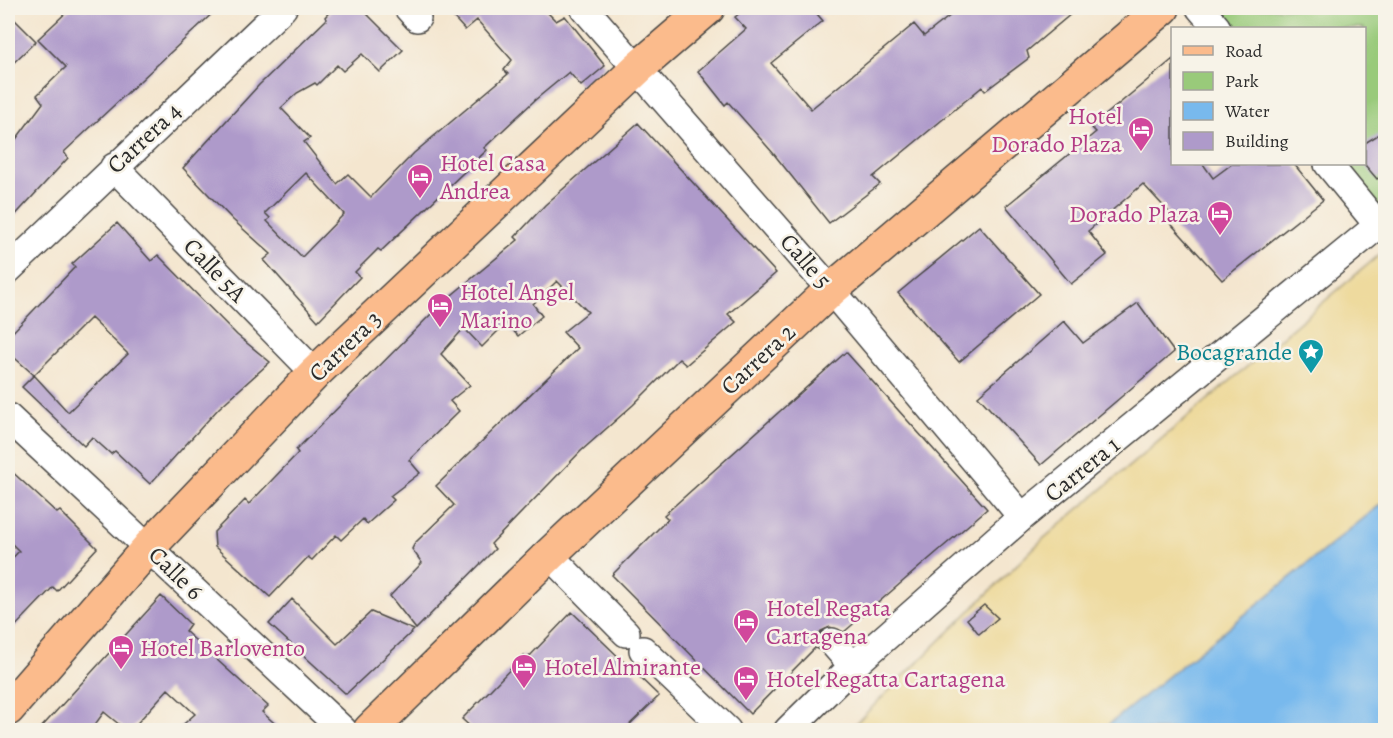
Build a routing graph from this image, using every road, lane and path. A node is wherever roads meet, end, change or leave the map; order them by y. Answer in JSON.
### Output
{"nodes":[{"id":1,"x":283,"y":8,"type":"edge"},
{"id":2,"x":585,"y":8,"type":"edge"},
{"id":3,"x":708,"y":8,"type":"edge"},
{"id":4,"x":1163,"y":8,"type":"edge"},
{"id":5,"x":1200,"y":8,"type":"edge"},
{"id":6,"x":1216,"y":27,"type":"edge"},
{"id":7,"x":638,"y":68,"type":"junction"},
{"id":8,"x":1329,"y":165,"type":"edge"},
{"id":9,"x":114,"y":167,"type":"junction"},
{"id":10,"x":1382,"y":222,"type":"edge"},
{"id":11,"x":11,"y":259,"type":"edge"},
{"id":12,"x":831,"y":290,"type":"junction"},
{"id":13,"x":315,"y":373,"type":"junction"},
{"id":14,"x":8,"y":417,"type":"edge"},
{"id":15,"x":1023,"y":518,"type":"junction"},
{"id":16,"x":149,"y":547,"type":"junction"},
{"id":17,"x":549,"y":555,"type":"junction"},
{"id":18,"x":832,"y":642,"type":"dead end"},
{"id":19,"x":853,"y":666,"type":"junction"},
{"id":20,"x":11,"y":697,"type":"edge"},
{"id":21,"x":343,"y":730,"type":"edge"},
{"id":22,"x":370,"y":730,"type":"edge"},
{"id":23,"x":727,"y":730,"type":"edge"},
{"id":24,"x":788,"y":730,"type":"edge"}],
"edges":[{"from":1,"to":9,"type":"street","name":"Carrera 4"},
{"from":2,"to":7,"type":"street","name":"Calle 5"},
{"from":3,"to":7,"type":"main road","name":"Carrera 3"},
{"from":4,"to":12,"type":"main road","name":"Carrera 2"},
{"from":5,"to":6,"type":"street"},
{"from":7,"to":12,"type":"street","name":"Calle 5"},
{"from":7,"to":13,"type":"main road","name":"Carrera 3"},
{"from":8,"to":10,"type":"street"},
{"from":9,"to":11,"type":"street","name":"Carrera 4"},
{"from":9,"to":13,"type":"street","name":"Calle 5A"},
{"from":10,"to":15,"type":"street","name":"Carrera 1"},
{"from":12,"to":15,"type":"street","name":"Calle 5"},
{"from":12,"to":17,"type":"main road","name":"Carrera 2"},
{"from":13,"to":16,"type":"main road","name":"Carrera 3"},
{"from":14,"to":16,"type":"street","name":"Calle 6"},
{"from":15,"to":19,"type":"street","name":"Carrera 1"},
{"from":16,"to":20,"type":"main road","name":"Carrera 3"},
{"from":16,"to":21,"type":"street","name":"Calle 6"},
{"from":17,"to":22,"type":"main road","name":"Carrera 2"},
{"from":17,"to":23,"type":"street"},
{"from":18,"to":19,"type":"street"},
{"from":19,"to":24,"type":"street","name":"Carrera 1"}]}
